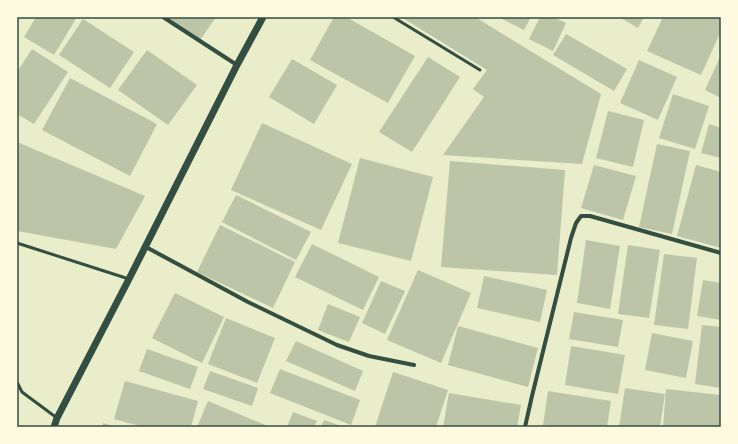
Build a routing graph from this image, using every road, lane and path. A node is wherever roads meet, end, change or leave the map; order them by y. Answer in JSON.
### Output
{"nodes":[{"id":1,"x":163,"y":17,"type":"edge"},
{"id":2,"x":263,"y":17,"type":"edge"},
{"id":3,"x":393,"y":17,"type":"edge"},
{"id":4,"x":237,"y":65,"type":"junction"},
{"id":5,"x":480,"y":70,"type":"dead end"},
{"id":6,"x":17,"y":244,"type":"edge"},
{"id":7,"x":146,"y":247,"type":"junction"},
{"id":8,"x":721,"y":253,"type":"edge"},
{"id":9,"x":129,"y":279,"type":"junction"},
{"id":10,"x":414,"y":365,"type":"dead end"},
{"id":11,"x":17,"y":382,"type":"edge"},
{"id":12,"x":57,"y":418,"type":"junction"},
{"id":13,"x":54,"y":427,"type":"edge"},
{"id":14,"x":526,"y":427,"type":"edge"}],
"edges":[{"from":1,"to":4,"type":"street"},
{"from":2,"to":4,"type":"street"},
{"from":3,"to":5,"type":"lane"},
{"from":4,"to":7,"type":"street"},
{"from":6,"to":9,"type":"lane"},
{"from":7,"to":9,"type":"street"},
{"from":7,"to":10,"type":"street"},
{"from":8,"to":14,"type":"street"},
{"from":9,"to":12,"type":"street"},
{"from":11,"to":12,"type":"lane"},
{"from":12,"to":13,"type":"street"}]}
